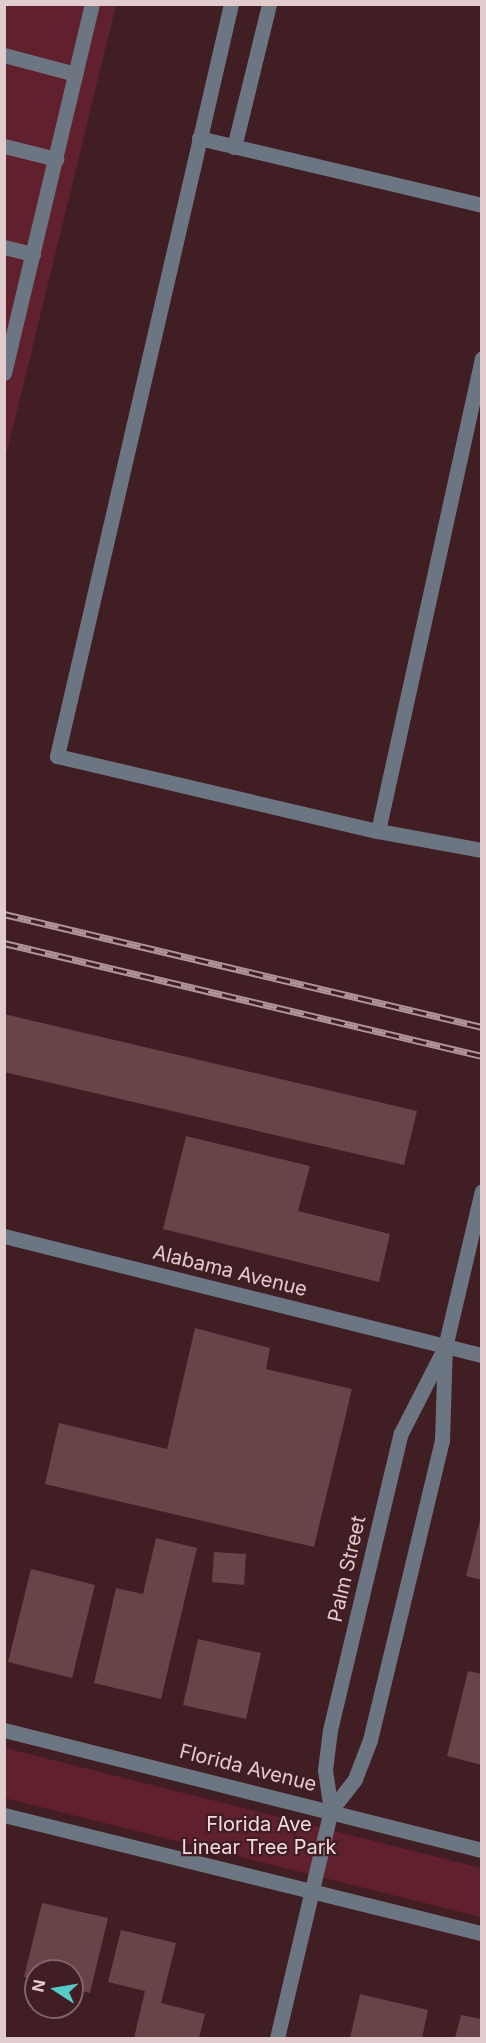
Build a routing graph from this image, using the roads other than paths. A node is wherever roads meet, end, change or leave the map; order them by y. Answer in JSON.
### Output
{"nodes":[{"id":1,"x":93,"y":4,"type":"edge"},
{"id":2,"x":231,"y":4,"type":"edge"},
{"id":3,"x":269,"y":4,"type":"edge"},
{"id":4,"x":4,"y":56,"type":"edge"},
{"id":5,"x":76,"y":74,"type":"junction"},
{"id":6,"x":200,"y":138,"type":"junction"},
{"id":7,"x":4,"y":146,"type":"edge"},
{"id":8,"x":234,"y":147,"type":"junction"},
{"id":9,"x":56,"y":159,"type":"junction"},
{"id":10,"x":482,"y":205,"type":"edge"},
{"id":11,"x":4,"y":247,"type":"edge"},
{"id":12,"x":33,"y":254,"type":"junction"},
{"id":13,"x":7,"y":352,"type":"edge"},
{"id":14,"x":482,"y":358,"type":"edge"},
{"id":15,"x":4,"y":373,"type":"edge"},
{"id":16,"x":378,"y":831,"type":"junction"},
{"id":17,"x":482,"y":850,"type":"edge"},
{"id":18,"x":482,"y":1191,"type":"edge"},
{"id":19,"x":4,"y":1236,"type":"edge"},
{"id":20,"x":445,"y":1347,"type":"junction"},
{"id":21,"x":482,"y":1356,"type":"edge"},
{"id":22,"x":4,"y":1730,"type":"edge"},
{"id":23,"x":331,"y":1810,"type":"junction"},
{"id":24,"x":4,"y":1815,"type":"edge"},
{"id":25,"x":482,"y":1850,"type":"edge"},
{"id":26,"x":312,"y":1890,"type":"junction"},
{"id":27,"x":482,"y":1933,"type":"edge"},
{"id":28,"x":277,"y":2038,"type":"edge"}],
"edges":[{"from":1,"to":5,"type":"street"},
{"from":2,"to":6,"type":"street"},
{"from":3,"to":8,"type":"street"},
{"from":4,"to":5,"type":"street"},
{"from":5,"to":9,"type":"street"},
{"from":6,"to":8,"type":"street"},
{"from":6,"to":16,"type":"street"},
{"from":7,"to":9,"type":"street"},
{"from":8,"to":10,"type":"street"},
{"from":9,"to":12,"type":"street"},
{"from":11,"to":12,"type":"street"},
{"from":12,"to":13,"type":"street"},
{"from":13,"to":15,"type":"street"},
{"from":14,"to":16,"type":"street"},
{"from":16,"to":17,"type":"street"},
{"from":18,"to":20,"type":"street","name":"Palm Street"},
{"from":19,"to":20,"type":"street","name":"Alabama Avenue"},
{"from":20,"to":21,"type":"street","name":"Alabama Avenue"},
{"from":20,"to":23,"type":"street","name":"Palm Street"},
{"from":20,"to":23,"type":"street","name":"Palm Street"},
{"from":22,"to":23,"type":"street","name":"Florida Avenue"},
{"from":23,"to":25,"type":"street","name":"Florida Avenue"},
{"from":23,"to":26,"type":"street","name":"Palm Street"},
{"from":24,"to":26,"type":"street"},
{"from":26,"to":27,"type":"street"},
{"from":26,"to":28,"type":"street","name":"Palm Street"}]}
